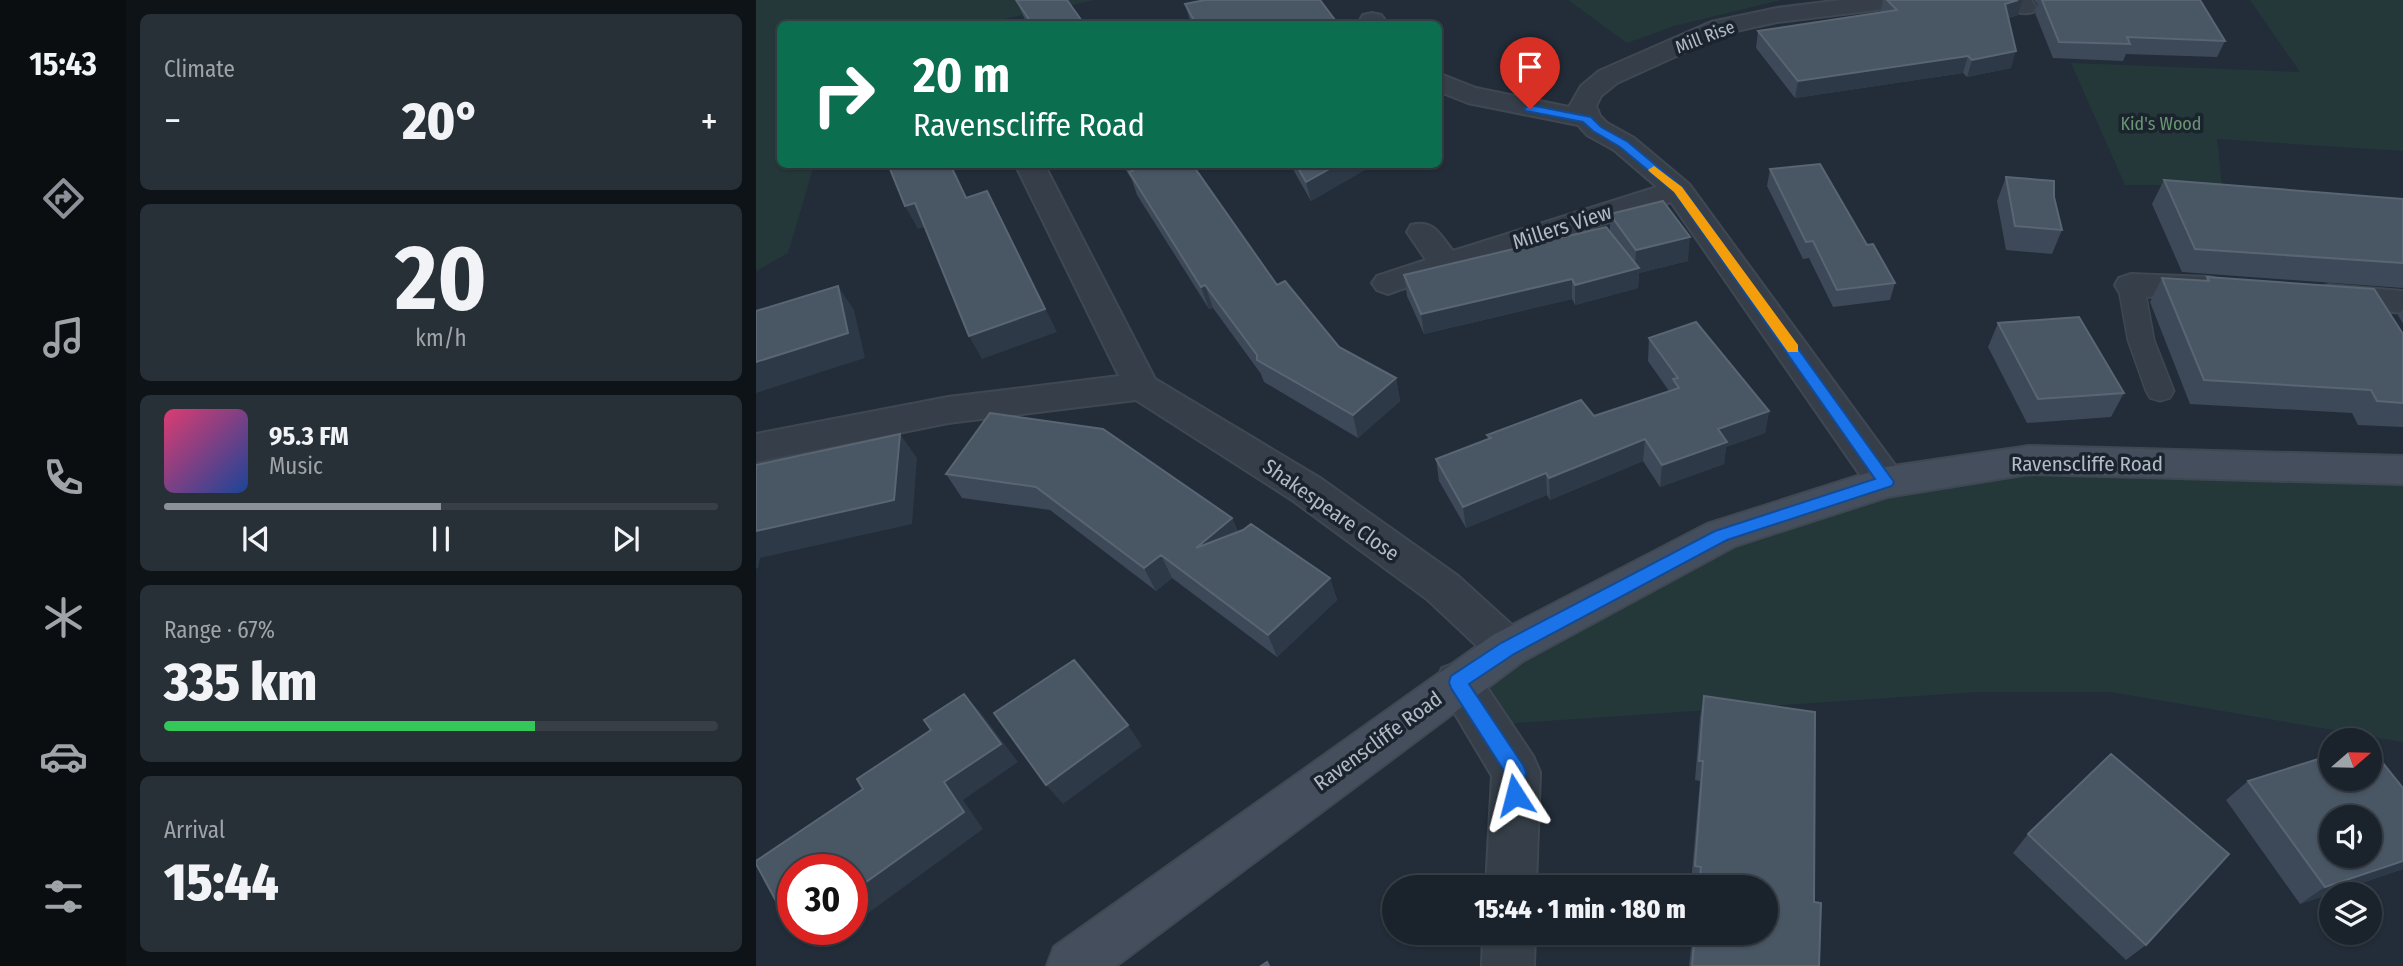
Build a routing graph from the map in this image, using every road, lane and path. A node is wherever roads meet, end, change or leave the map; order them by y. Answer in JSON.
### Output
{"nodes":[{"id":1,"x":1900,"y":0,"type":"edge"},
{"id":2,"x":1442,"y":83,"type":"edge"},
{"id":3,"x":1587,"y":119,"type":"junction"},
{"id":4,"x":1031,"y":168,"type":"edge"},
{"id":5,"x":1678,"y":190,"type":"junction"},
{"id":6,"x":1422,"y":232,"type":"dead end"},
{"id":7,"x":1446,"y":264,"type":"junction"},
{"id":8,"x":1388,"y":283,"type":"dead end"},
{"id":9,"x":2131,"y":285,"type":"joint"},
{"id":10,"x":2235,"y":290,"type":"edge"},
{"id":11,"x":2302,"y":295,"type":"edge"},
{"id":12,"x":2368,"y":299,"type":"junction"},
{"id":13,"x":2403,"y":302,"type":"edge"},
{"id":14,"x":2389,"y":332,"type":"edge"},
{"id":15,"x":1142,"y":387,"type":"junction"},
{"id":16,"x":2160,"y":391,"type":"dead end"},
{"id":17,"x":756,"y":448,"type":"edge"},
{"id":18,"x":2403,"y":470,"type":"edge"},
{"id":19,"x":1886,"y":482,"type":"junction"},
{"id":20,"x":1508,"y":648,"type":"junction"},
{"id":21,"x":1458,"y":682,"type":"junction"},
{"id":22,"x":1512,"y":875,"type":"edge"},
{"id":23,"x":1509,"y":945,"type":"edge"},
{"id":24,"x":1073,"y":966,"type":"edge"},
{"id":25,"x":1508,"y":966,"type":"edge"}],
"edges":[{"from":1,"to":3,"type":"street","name":"Mill Rise"},
{"from":2,"to":3,"type":"street"},
{"from":3,"to":5,"type":"street"},
{"from":4,"to":15,"type":"street"},
{"from":5,"to":7,"type":"street","name":"Millers View"},
{"from":5,"to":19,"type":"street"},
{"from":6,"to":7,"type":"street"},
{"from":7,"to":8,"type":"street","name":"Millers View"},
{"from":9,"to":10,"type":"street"},
{"from":9,"to":16,"type":"lane"},
{"from":11,"to":12,"type":"street"},
{"from":12,"to":13,"type":"street"},
{"from":12,"to":14,"type":"street"},
{"from":15,"to":17,"type":"street"},
{"from":15,"to":20,"type":"street","name":"Shakespeare Close"},
{"from":18,"to":19,"type":"street","name":"Ravenscliffe Road"},
{"from":19,"to":20,"type":"street","name":"Ravenscliffe Road"},
{"from":20,"to":21,"type":"street","name":"Ravenscliffe Road"},
{"from":21,"to":22,"type":"street"},
{"from":21,"to":24,"type":"street","name":"Ravenscliffe Road"},
{"from":23,"to":25,"type":"street"}]}
